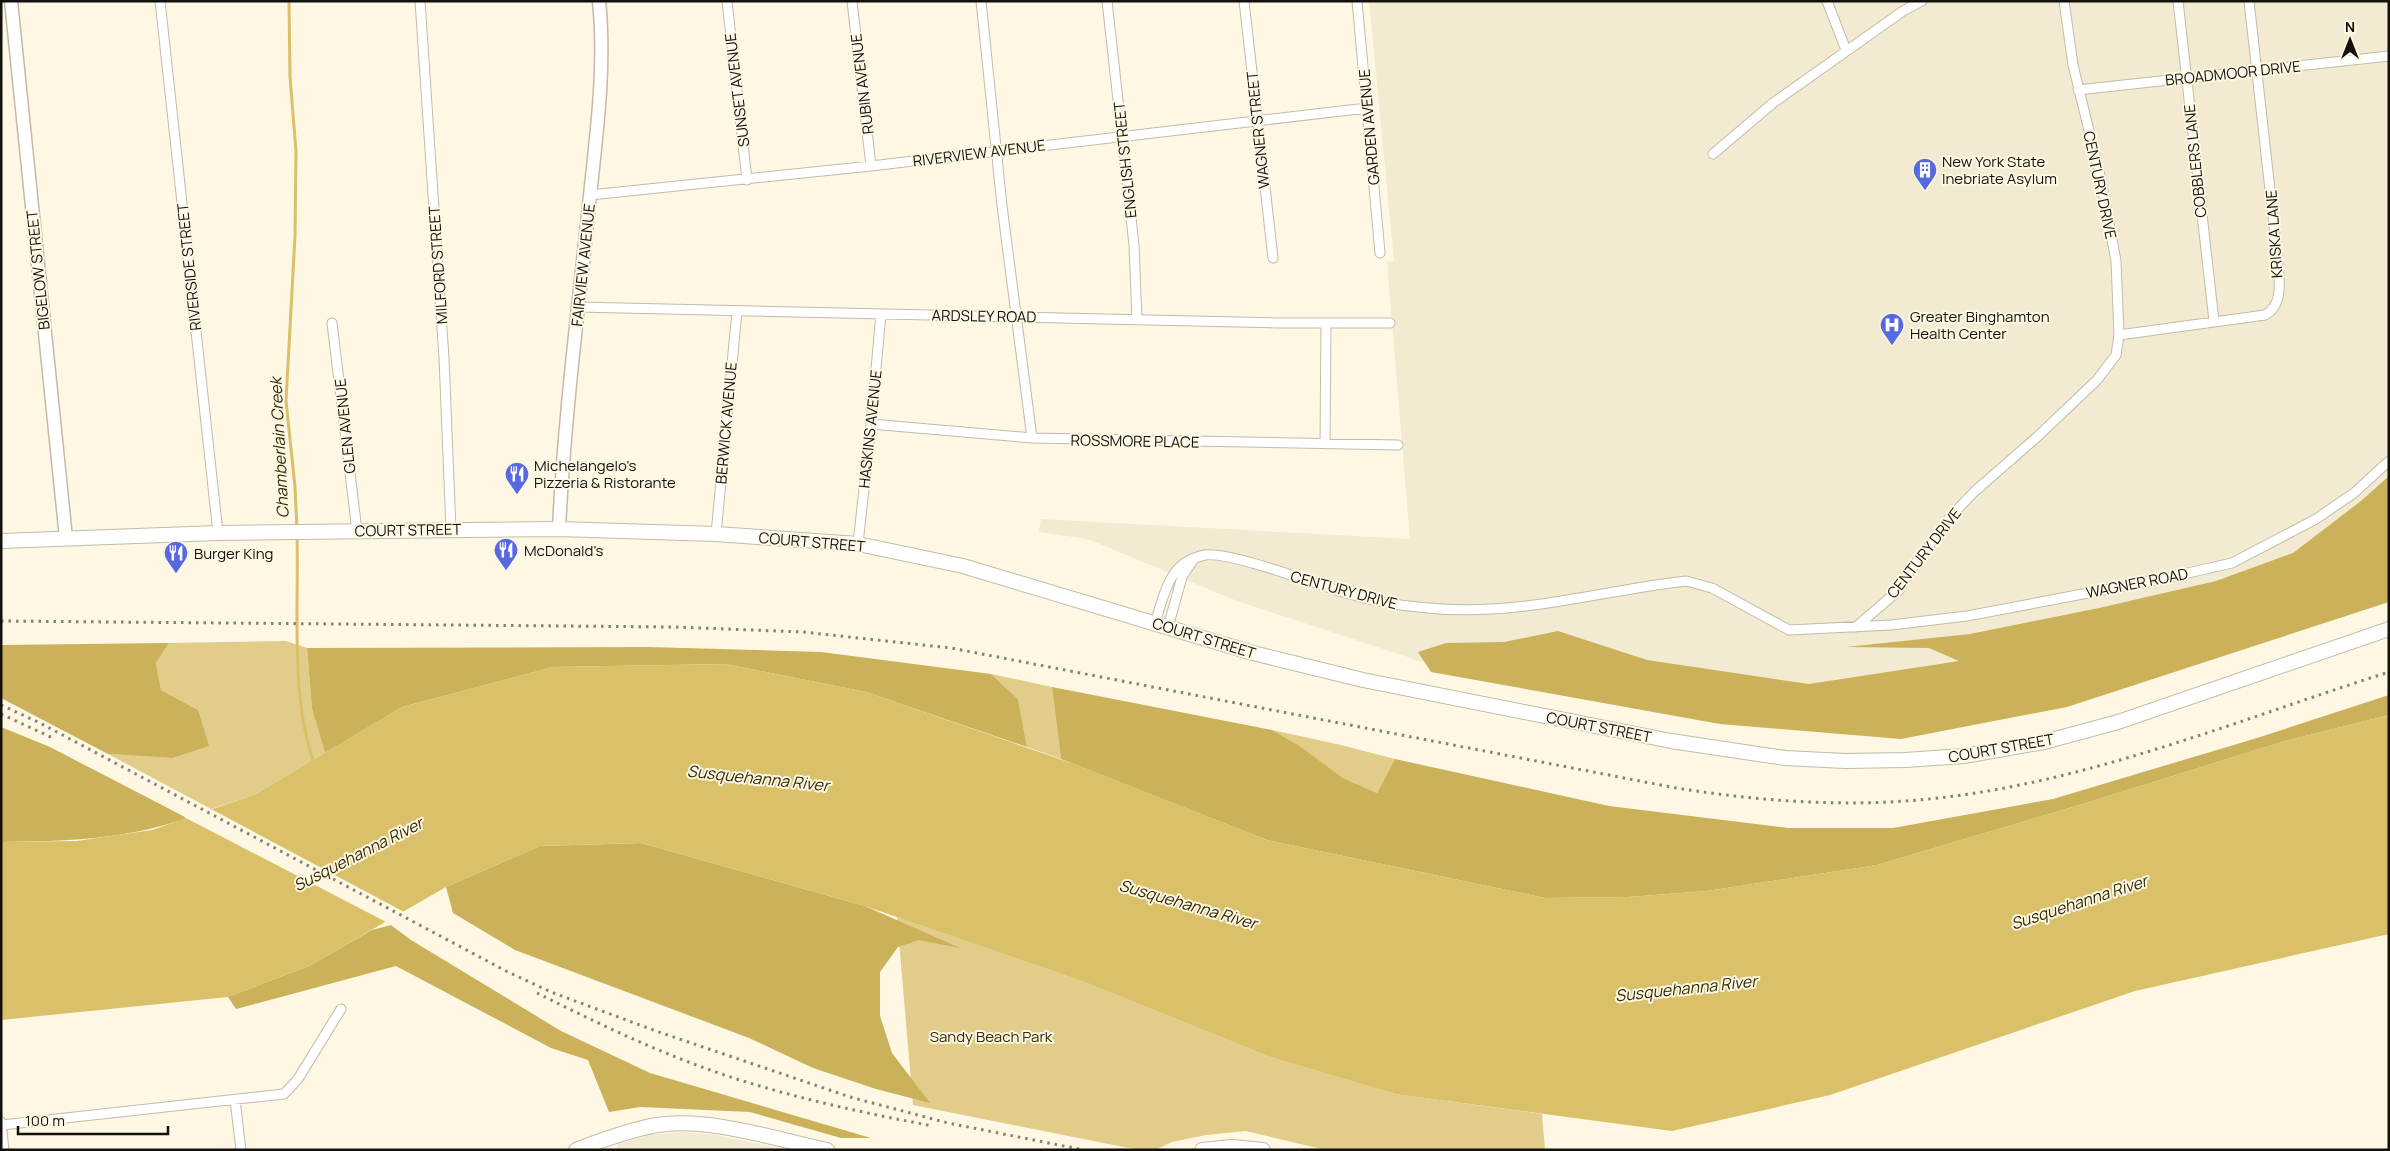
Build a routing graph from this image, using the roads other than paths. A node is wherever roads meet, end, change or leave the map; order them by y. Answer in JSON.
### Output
{"nodes":[{"id":1,"x":11,"y":1,"type":"edge"},
{"id":2,"x":160,"y":1,"type":"edge"},
{"id":3,"x":420,"y":1,"type":"edge"},
{"id":4,"x":599,"y":1,"type":"edge"},
{"id":5,"x":727,"y":1,"type":"edge"},
{"id":6,"x":852,"y":1,"type":"edge"},
{"id":7,"x":981,"y":1,"type":"edge"},
{"id":8,"x":1107,"y":1,"type":"edge"},
{"id":9,"x":1244,"y":1,"type":"edge"},
{"id":10,"x":1358,"y":1,"type":"edge"},
{"id":11,"x":1827,"y":1,"type":"edge"},
{"id":12,"x":1922,"y":1,"type":"edge"},
{"id":13,"x":2064,"y":1,"type":"edge"},
{"id":14,"x":2178,"y":1,"type":"edge"},
{"id":15,"x":2249,"y":1,"type":"edge"},
{"id":16,"x":1846,"y":50,"type":"junction"},
{"id":17,"x":2389,"y":56,"type":"edge"},
{"id":18,"x":2257,"y":72,"type":"junction"},
{"id":19,"x":2187,"y":78,"type":"junction"},
{"id":20,"x":2078,"y":90,"type":"junction"},
{"id":21,"x":1368,"y":108,"type":"junction"},
{"id":22,"x":1257,"y":121,"type":"junction"},
{"id":23,"x":1123,"y":138,"type":"junction"},
{"id":24,"x":996,"y":151,"type":"junction"},
{"id":25,"x":1712,"y":154,"type":"dead end"},
{"id":26,"x":871,"y":166,"type":"junction"},
{"id":27,"x":747,"y":180,"type":"junction"},
{"id":28,"x":590,"y":195,"type":"junction"},
{"id":29,"x":1380,"y":252,"type":"dead end"},
{"id":30,"x":1273,"y":258,"type":"dead end"},
{"id":31,"x":578,"y":307,"type":"junction"},
{"id":32,"x":737,"y":311,"type":"junction"},
{"id":33,"x":881,"y":314,"type":"junction"},
{"id":34,"x":1016,"y":316,"type":"junction"},
{"id":35,"x":1137,"y":320,"type":"junction"},
{"id":36,"x":2214,"y":321,"type":"junction"},
{"id":37,"x":332,"y":323,"type":"dead end"},
{"id":38,"x":1326,"y":323,"type":"junction"},
{"id":39,"x":1390,"y":323,"type":"dead end"},
{"id":40,"x":2119,"y":335,"type":"junction"},
{"id":41,"x":872,"y":424,"type":"junction"},
{"id":42,"x":1032,"y":438,"type":"junction"},
{"id":43,"x":1325,"y":444,"type":"junction"},
{"id":44,"x":1398,"y":446,"type":"dead end"},
{"id":45,"x":2389,"y":461,"type":"edge"},
{"id":46,"x":559,"y":528,"type":"junction"},
{"id":47,"x":357,"y":530,"type":"junction"},
{"id":48,"x":451,"y":530,"type":"junction"},
{"id":49,"x":218,"y":533,"type":"junction"},
{"id":50,"x":716,"y":534,"type":"junction"},
{"id":51,"x":66,"y":538,"type":"junction"},
{"id":52,"x":1,"y":541,"type":"edge"},
{"id":53,"x":858,"y":544,"type":"junction"},
{"id":54,"x":1193,"y":560,"type":"junction"},
{"id":55,"x":1161,"y":625,"type":"junction"},
{"id":56,"x":1856,"y":627,"type":"junction"},
{"id":57,"x":2389,"y":629,"type":"edge"},
{"id":58,"x":341,"y":1009,"type":"dead end"},
{"id":59,"x":235,"y":1100,"type":"junction"},
{"id":60,"x":1,"y":1123,"type":"edge"},
{"id":61,"x":798,"y":1147,"type":"edge"},
{"id":62,"x":1207,"y":1149,"type":"edge"},
{"id":63,"x":4,"y":1150,"type":"edge"},
{"id":64,"x":241,"y":1150,"type":"edge"},
{"id":65,"x":576,"y":1150,"type":"edge"},
{"id":66,"x":827,"y":1150,"type":"edge"},
{"id":67,"x":1263,"y":1150,"type":"edge"}],
"edges":[{"from":1,"to":51,"type":"street","name":"BIGELOW STREET"},
{"from":2,"to":49,"type":"street","name":"RIVERSIDE STREET"},
{"from":3,"to":48,"type":"street","name":"MILFORD STREET"},
{"from":4,"to":28,"type":"street","name":"FAIRVIEW AVENUE"},
{"from":5,"to":27,"type":"street","name":"SUNSET AVENUE"},
{"from":6,"to":26,"type":"street","name":"RUBIN AVENUE"},
{"from":7,"to":24,"type":"street"},
{"from":8,"to":23,"type":"street","name":"ENGLISH STREET"},
{"from":9,"to":22,"type":"street","name":"WAGNER STREET"},
{"from":10,"to":21,"type":"street","name":"GARDEN AVENUE"},
{"from":11,"to":16,"type":"street"},
{"from":12,"to":16,"type":"street"},
{"from":13,"to":20,"type":"street","name":"CENTURY DRIVE"},
{"from":14,"to":19,"type":"street","name":"COBBLERS LANE"},
{"from":15,"to":18,"type":"street","name":"KRISKA LANE"},
{"from":16,"to":25,"type":"street"},
{"from":17,"to":18,"type":"street","name":"BROADMOOR DRIVE"},
{"from":18,"to":19,"type":"street","name":"BROADMOOR DRIVE"},
{"from":18,"to":36,"type":"street","name":"KRISKA LANE"},
{"from":19,"to":20,"type":"street","name":"BROADMOOR DRIVE"},
{"from":19,"to":36,"type":"street","name":"COBBLERS LANE"},
{"from":20,"to":40,"type":"street","name":"CENTURY DRIVE"},
{"from":21,"to":22,"type":"street","name":"RIVERVIEW AVENUE"},
{"from":21,"to":29,"type":"street","name":"GARDEN AVENUE"},
{"from":22,"to":23,"type":"street","name":"RIVERVIEW AVENUE"},
{"from":22,"to":30,"type":"street","name":"WAGNER STREET"},
{"from":23,"to":24,"type":"street","name":"RIVERVIEW AVENUE"},
{"from":23,"to":35,"type":"street","name":"ENGLISH STREET"},
{"from":24,"to":26,"type":"street","name":"RIVERVIEW AVENUE"},
{"from":24,"to":34,"type":"street"},
{"from":26,"to":27,"type":"street","name":"RIVERVIEW AVENUE"},
{"from":27,"to":28,"type":"street","name":"RIVERVIEW AVENUE"},
{"from":28,"to":31,"type":"street","name":"FAIRVIEW AVENUE"},
{"from":31,"to":32,"type":"street","name":"ARDSLEY ROAD"},
{"from":31,"to":46,"type":"street","name":"FAIRVIEW AVENUE"},
{"from":32,"to":33,"type":"street","name":"ARDSLEY ROAD"},
{"from":32,"to":50,"type":"street","name":"BERWICK AVENUE"},
{"from":33,"to":34,"type":"street","name":"ARDSLEY ROAD"},
{"from":33,"to":41,"type":"street","name":"HASKINS AVENUE"},
{"from":34,"to":35,"type":"street","name":"ARDSLEY ROAD"},
{"from":34,"to":42,"type":"street"},
{"from":35,"to":38,"type":"street","name":"ARDSLEY ROAD"},
{"from":36,"to":40,"type":"street","name":"KRISKA LANE"},
{"from":37,"to":47,"type":"street","name":"GLEN AVENUE"},
{"from":38,"to":39,"type":"street","name":"ARDSLEY ROAD"},
{"from":38,"to":43,"type":"street"},
{"from":40,"to":56,"type":"street","name":"CENTURY DRIVE"},
{"from":41,"to":42,"type":"street","name":"ROSSMORE PLACE"},
{"from":41,"to":53,"type":"street","name":"HASKINS AVENUE"},
{"from":42,"to":43,"type":"street","name":"ROSSMORE PLACE"},
{"from":43,"to":44,"type":"street","name":"ROSSMORE PLACE"},
{"from":45,"to":56,"type":"street","name":"WAGNER ROAD"},
{"from":46,"to":48,"type":"main road","name":"COURT STREET"},
{"from":46,"to":50,"type":"main road","name":"COURT STREET"},
{"from":47,"to":48,"type":"main road","name":"COURT STREET"},
{"from":47,"to":49,"type":"main road","name":"COURT STREET"},
{"from":49,"to":51,"type":"main road","name":"COURT STREET"},
{"from":50,"to":53,"type":"main road","name":"COURT STREET"},
{"from":51,"to":52,"type":"main road","name":"COURT STREET"},
{"from":53,"to":55,"type":"main road","name":"COURT STREET"},
{"from":54,"to":55,"type":"street"},
{"from":54,"to":55,"type":"street","name":"CENTURY DRIVE"},
{"from":54,"to":56,"type":"street","name":"CENTURY DRIVE"},
{"from":55,"to":57,"type":"main road","name":"COURT STREET"},
{"from":58,"to":59,"type":"street"},
{"from":59,"to":60,"type":"street"},
{"from":59,"to":64,"type":"street"},
{"from":60,"to":63,"type":"street"},
{"from":61,"to":65,"type":"main road"},
{"from":61,"to":66,"type":"main road"},
{"from":62,"to":67,"type":"main road"}]}
